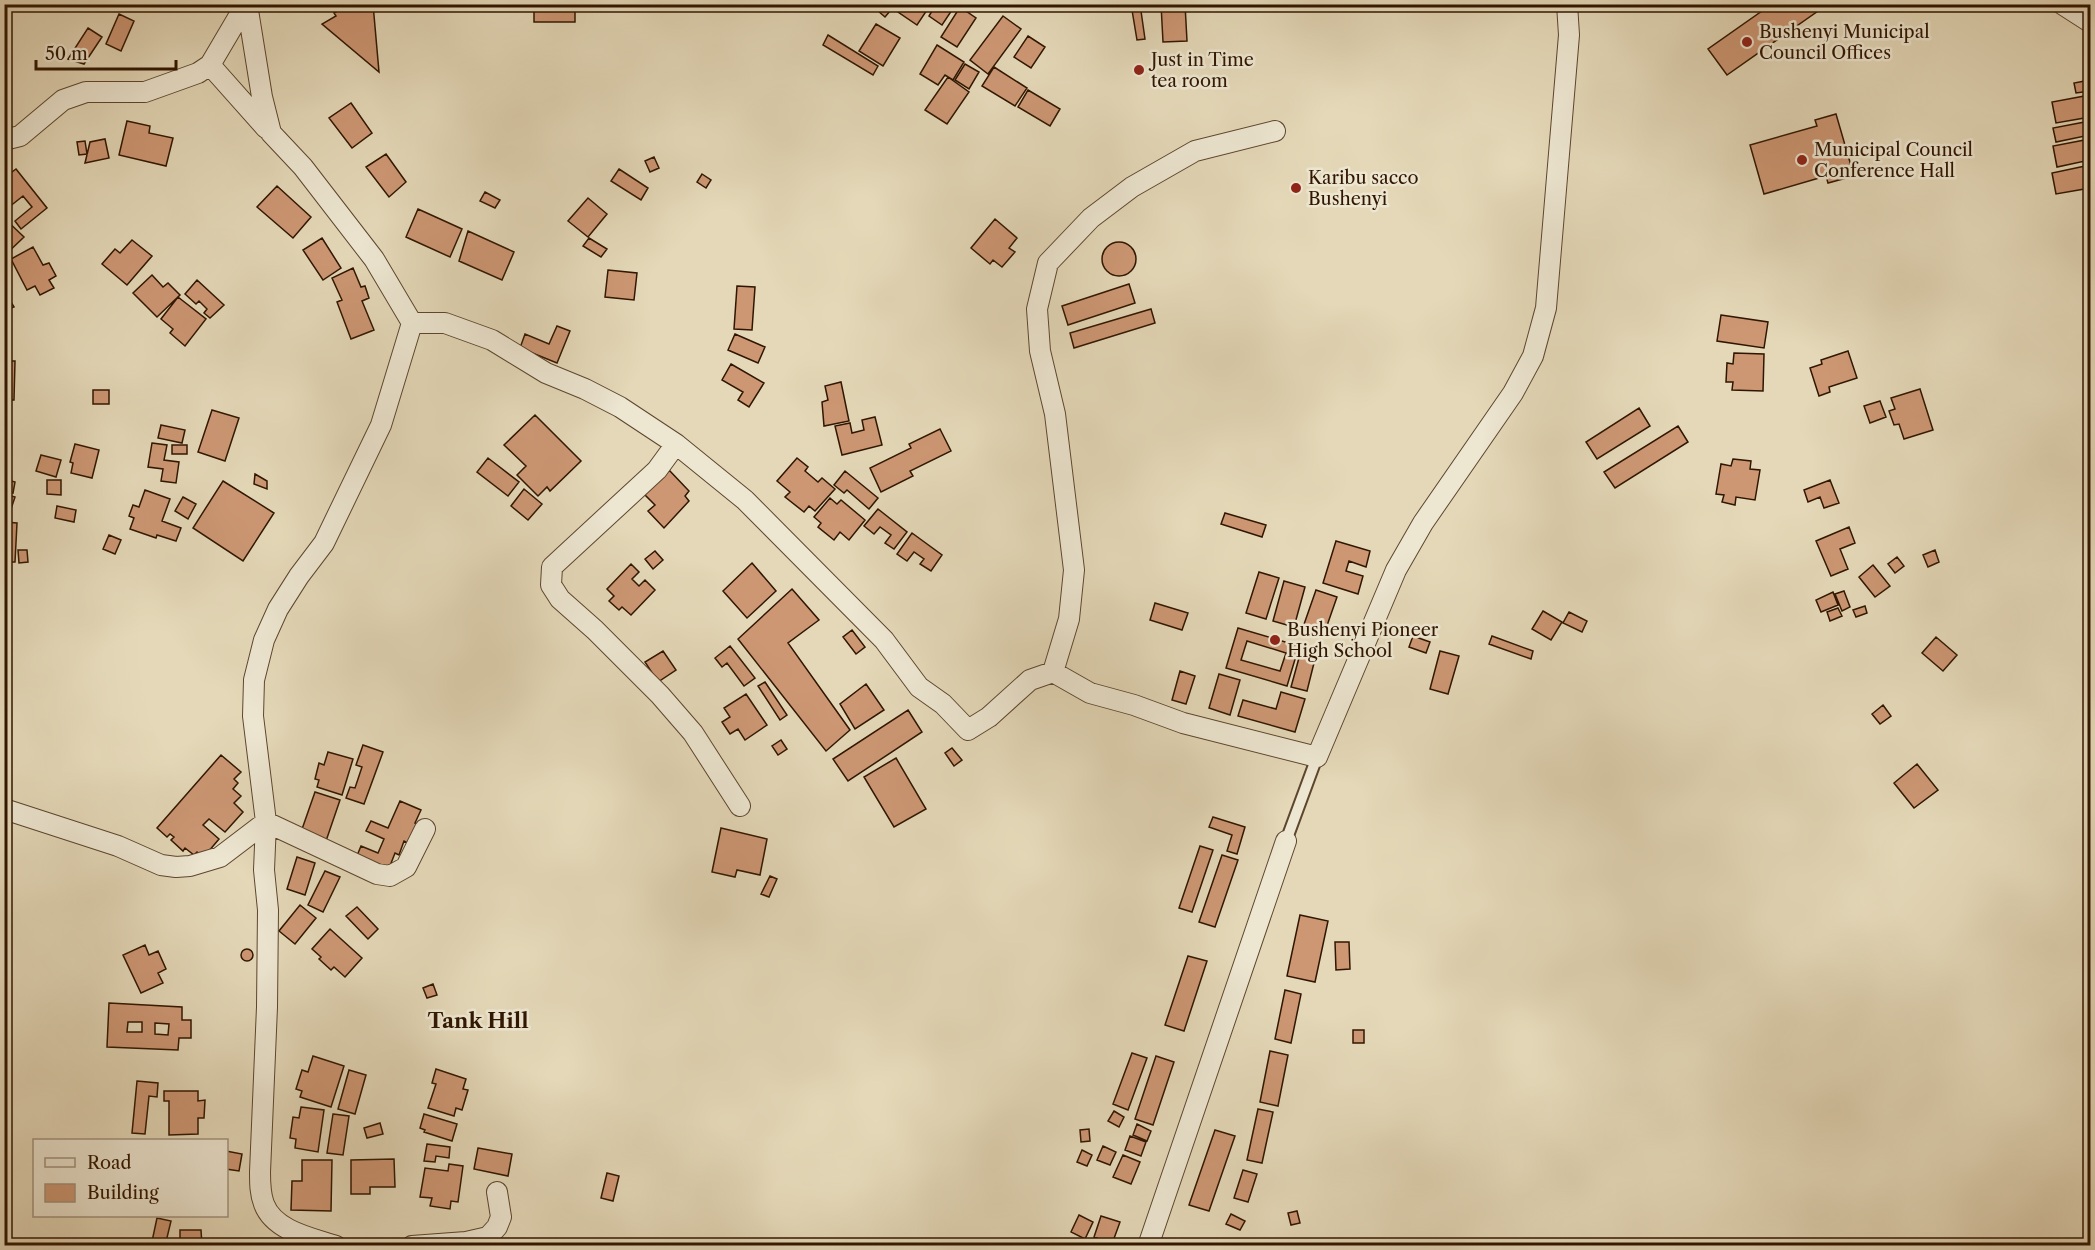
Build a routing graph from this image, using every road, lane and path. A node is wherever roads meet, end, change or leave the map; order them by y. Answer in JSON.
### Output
{"nodes":[{"id":1,"x":247,"y":4,"type":"edge"},
{"id":2,"x":1568,"y":4,"type":"edge"},
{"id":3,"x":2062,"y":4,"type":"edge"},
{"id":4,"x":2091,"y":22,"type":"edge"},
{"id":5,"x":210,"y":65,"type":"junction"},
{"id":6,"x":1275,"y":131,"type":"dead end"},
{"id":7,"x":271,"y":133,"type":"junction"},
{"id":8,"x":4,"y":140,"type":"edge"},
{"id":9,"x":412,"y":323,"type":"junction"},
{"id":10,"x":676,"y":444,"type":"junction"},
{"id":11,"x":1053,"y":672,"type":"junction"},
{"id":12,"x":1317,"y":757,"type":"junction"},
{"id":13,"x":740,"y":806,"type":"dead end"},
{"id":14,"x":4,"y":809,"type":"edge"},
{"id":15,"x":267,"y":822,"type":"junction"},
{"id":16,"x":426,"y":829,"type":"dead end"},
{"id":17,"x":1286,"y":841,"type":"joint"},
{"id":18,"x":497,"y":1192,"type":"dead end"},
{"id":19,"x":336,"y":1245,"type":"edge"},
{"id":20,"x":412,"y":1245,"type":"edge"},
{"id":21,"x":1148,"y":1245,"type":"edge"}],
"edges":[{"from":1,"to":5,"type":"street"},
{"from":1,"to":7,"type":"street"},
{"from":2,"to":12,"type":"street"},
{"from":3,"to":4,"type":"street"},
{"from":5,"to":7,"type":"street"},
{"from":5,"to":8,"type":"street"},
{"from":6,"to":11,"type":"street"},
{"from":7,"to":9,"type":"street"},
{"from":9,"to":10,"type":"street"},
{"from":9,"to":15,"type":"street"},
{"from":10,"to":11,"type":"street"},
{"from":10,"to":13,"type":"street"},
{"from":11,"to":12,"type":"street"},
{"from":12,"to":17,"type":"lane"},
{"from":14,"to":15,"type":"street"},
{"from":15,"to":16,"type":"street"},
{"from":15,"to":19,"type":"street"},
{"from":17,"to":21,"type":"street"},
{"from":18,"to":20,"type":"street"}]}
